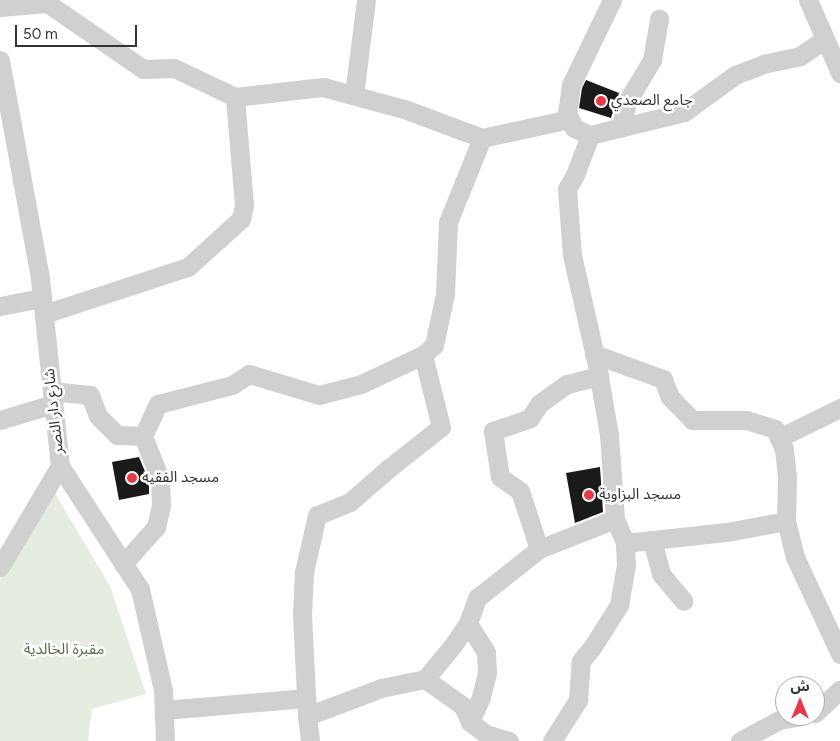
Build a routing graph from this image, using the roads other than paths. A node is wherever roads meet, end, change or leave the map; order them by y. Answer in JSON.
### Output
{"nodes":[{"id":1,"x":366,"y":0,"type":"edge"},
{"id":2,"x":612,"y":0,"type":"edge"},
{"id":3,"x":808,"y":0,"type":"edge"},
{"id":4,"x":0,"y":7,"type":"edge"},
{"id":5,"x":659,"y":18,"type":"dead end"},
{"id":6,"x":825,"y":39,"type":"junction"},
{"id":7,"x":0,"y":60,"type":"edge"},
{"id":8,"x":840,"y":73,"type":"edge"},
{"id":9,"x":354,"y":95,"type":"junction"},
{"id":10,"x":235,"y":97,"type":"junction"},
{"id":11,"x":570,"y":119,"type":"junction"},
{"id":12,"x":620,"y":128,"type":"junction"},
{"id":13,"x":590,"y":135,"type":"junction"},
{"id":14,"x":482,"y":138,"type":"junction"},
{"id":15,"x":0,"y":306,"type":"edge"},
{"id":16,"x":43,"y":306,"type":"junction"},
{"id":17,"x":594,"y":354,"type":"junction"},
{"id":18,"x":423,"y":356,"type":"junction"},
{"id":19,"x":599,"y":376,"type":"junction"},
{"id":20,"x":53,"y":397,"type":"junction"},
{"id":21,"x":840,"y":408,"type":"edge"},
{"id":22,"x":0,"y":420,"type":"edge"},
{"id":23,"x":143,"y":436,"type":"junction"},
{"id":24,"x":779,"y":438,"type":"junction"},
{"id":25,"x":60,"y":466,"type":"junction"},
{"id":26,"x":615,"y":520,"type":"junction"},
{"id":27,"x":786,"y":521,"type":"junction"},
{"id":28,"x":652,"y":540,"type":"junction"},
{"id":29,"x":625,"y":543,"type":"junction"},
{"id":30,"x":539,"y":549,"type":"junction"},
{"id":31,"x":123,"y":564,"type":"junction"},
{"id":32,"x":0,"y":567,"type":"edge"},
{"id":33,"x":684,"y":600,"type":"dead end"},
{"id":34,"x":468,"y":623,"type":"junction"},
{"id":35,"x":840,"y":654,"type":"edge"},
{"id":36,"x":425,"y":679,"type":"junction"},
{"id":37,"x":840,"y":690,"type":"edge"},
{"id":38,"x":825,"y":703,"type":"edge"},
{"id":39,"x":306,"y":707,"type":"junction"},
{"id":40,"x":164,"y":710,"type":"junction"},
{"id":41,"x":470,"y":722,"type":"junction"},
{"id":42,"x":775,"y":722,"type":"edge"},
{"id":43,"x":165,"y":741,"type":"edge"},
{"id":44,"x":310,"y":741,"type":"edge"},
{"id":45,"x":509,"y":741,"type":"edge"},
{"id":46,"x":552,"y":741,"type":"edge"},
{"id":47,"x":740,"y":741,"type":"edge"}],
"edges":[{"from":1,"to":9,"type":"street"},
{"from":2,"to":11,"type":"street"},
{"from":3,"to":6,"type":"street"},
{"from":4,"to":10,"type":"street"},
{"from":5,"to":12,"type":"street"},
{"from":6,"to":8,"type":"street"},
{"from":6,"to":12,"type":"street"},
{"from":7,"to":16,"type":"street","name":"شارع دار النصر"},
{"from":9,"to":10,"type":"street"},
{"from":9,"to":14,"type":"street"},
{"from":10,"to":16,"type":"street"},
{"from":11,"to":13,"type":"street"},
{"from":11,"to":14,"type":"street"},
{"from":12,"to":13,"type":"street"},
{"from":13,"to":17,"type":"street"},
{"from":14,"to":18,"type":"street"},
{"from":15,"to":16,"type":"street"},
{"from":16,"to":20,"type":"street","name":"شارع دار النصر"},
{"from":17,"to":19,"type":"street"},
{"from":17,"to":24,"type":"street"},
{"from":18,"to":23,"type":"street"},
{"from":18,"to":39,"type":"street"},
{"from":19,"to":26,"type":"street"},
{"from":19,"to":30,"type":"street"},
{"from":20,"to":22,"type":"street"},
{"from":20,"to":23,"type":"street"},
{"from":20,"to":25,"type":"street","name":"شارع دار النصر"},
{"from":21,"to":24,"type":"street"},
{"from":23,"to":31,"type":"street"},
{"from":24,"to":27,"type":"street"},
{"from":25,"to":31,"type":"street","name":"شارع دار النصر"},
{"from":25,"to":32,"type":"street"},
{"from":26,"to":29,"type":"street"},
{"from":26,"to":30,"type":"street"},
{"from":27,"to":28,"type":"street"},
{"from":27,"to":35,"type":"street"},
{"from":28,"to":29,"type":"street"},
{"from":28,"to":33,"type":"street"},
{"from":29,"to":46,"type":"street"},
{"from":30,"to":34,"type":"street"},
{"from":31,"to":40,"type":"street","name":"شارع دار النصر"},
{"from":34,"to":36,"type":"street"},
{"from":34,"to":41,"type":"street"},
{"from":36,"to":39,"type":"street"},
{"from":36,"to":41,"type":"street"},
{"from":37,"to":38,"type":"street"},
{"from":39,"to":40,"type":"street"},
{"from":39,"to":44,"type":"street"},
{"from":40,"to":43,"type":"street","name":"شارع دار النصر"},
{"from":41,"to":45,"type":"street"},
{"from":42,"to":47,"type":"street"}]}
